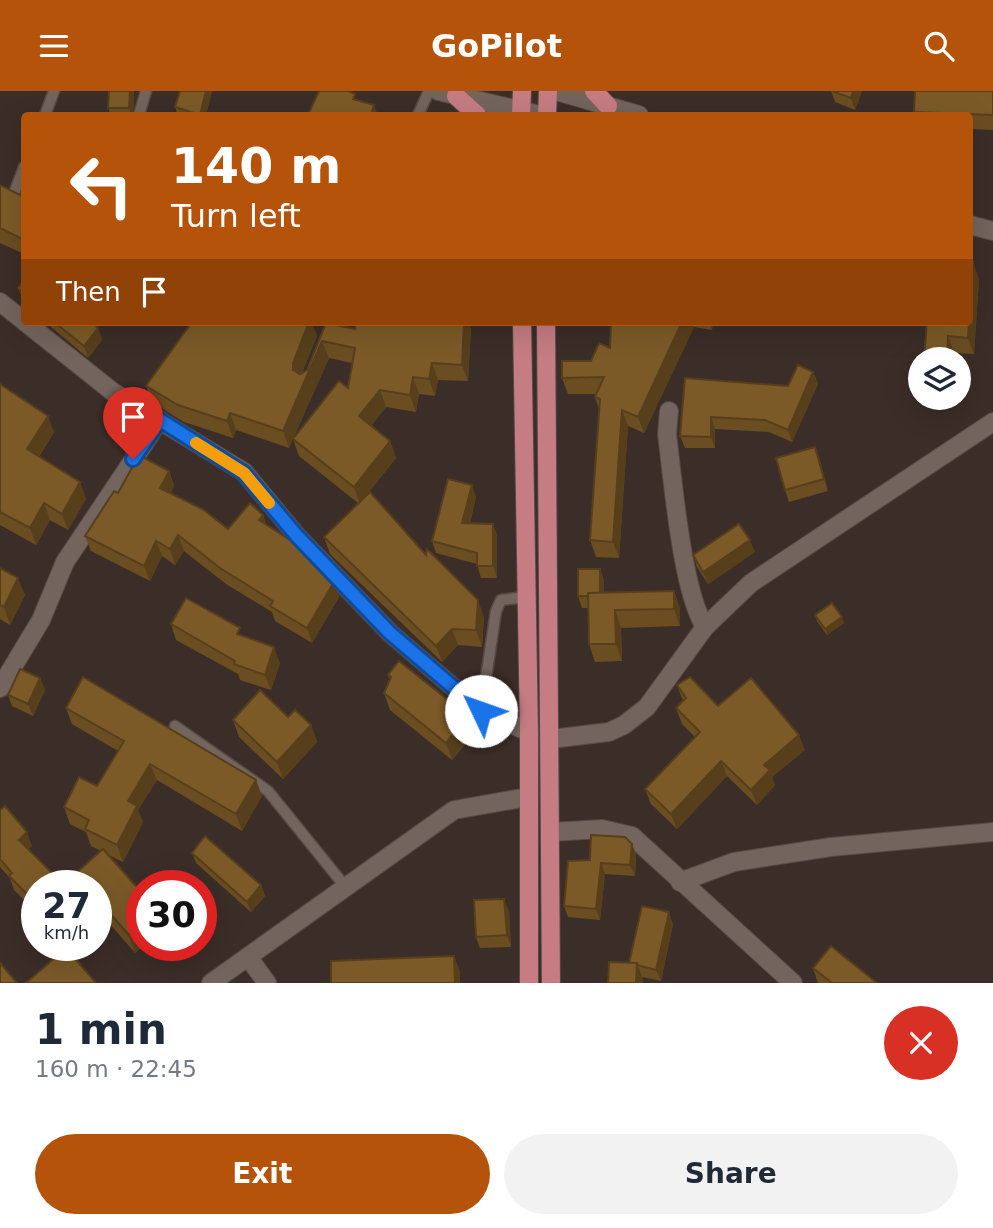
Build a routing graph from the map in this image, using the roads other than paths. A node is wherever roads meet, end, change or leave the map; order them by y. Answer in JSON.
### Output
{"nodes":[{"id":1,"x":54,"y":91,"type":"edge"},
{"id":2,"x":146,"y":91,"type":"edge"},
{"id":3,"x":429,"y":91,"type":"edge"},
{"id":4,"x":522,"y":91,"type":"edge"},
{"id":5,"x":548,"y":91,"type":"edge"},
{"id":6,"x":556,"y":91,"type":"edge"},
{"id":7,"x":594,"y":91,"type":"edge"},
{"id":8,"x":447,"y":93,"type":"edge"},
{"id":9,"x":608,"y":106,"type":"junction"},
{"id":10,"x":46,"y":112,"type":"edge"},
{"id":11,"x":140,"y":112,"type":"edge"},
{"id":12,"x":419,"y":112,"type":"edge"},
{"id":13,"x":473,"y":112,"type":"edge"},
{"id":14,"x":518,"y":112,"type":"edge"},
{"id":15,"x":522,"y":112,"type":"edge"},
{"id":16,"x":547,"y":112,"type":"edge"},
{"id":17,"x":629,"y":112,"type":"edge"},
{"id":18,"x":21,"y":175,"type":"edge"},
{"id":19,"x":13,"y":197,"type":"edge"},
{"id":20,"x":973,"y":226,"type":"edge"},
{"id":21,"x":993,"y":231,"type":"edge"},
{"id":22,"x":0,"y":302,"type":"edge"},
{"id":23,"x":21,"y":319,"type":"edge"},
{"id":24,"x":30,"y":326,"type":"edge"},
{"id":25,"x":522,"y":326,"type":"edge"},
{"id":26,"x":547,"y":326,"type":"edge"},
{"id":27,"x":669,"y":411,"type":"dead end"},
{"id":28,"x":160,"y":420,"type":"junction"},
{"id":29,"x":993,"y":422,"type":"edge"},
{"id":30,"x":526,"y":597,"type":"junction"},
{"id":31,"x":705,"y":627,"type":"junction"},
{"id":32,"x":0,"y":688,"type":"edge"},
{"id":33,"x":481,"y":711,"type":"junction"},
{"id":34,"x":175,"y":726,"type":"dead end"},
{"id":35,"x":529,"y":732,"type":"junction"},
{"id":36,"x":551,"y":739,"type":"junction"},
{"id":37,"x":528,"y":797,"type":"junction"},
{"id":38,"x":551,"y":832,"type":"junction"},
{"id":39,"x":993,"y":832,"type":"edge"},
{"id":40,"x":680,"y":881,"type":"junction"},
{"id":41,"x":344,"y":885,"type":"junction"},
{"id":42,"x":248,"y":957,"type":"junction"},
{"id":43,"x":211,"y":983,"type":"edge"},
{"id":44,"x":267,"y":983,"type":"edge"},
{"id":45,"x":528,"y":983,"type":"edge"},
{"id":46,"x":551,"y":983,"type":"edge"},
{"id":47,"x":793,"y":983,"type":"edge"}],
"edges":[{"from":1,"to":10,"type":"lane"},
{"from":2,"to":11,"type":"lane"},
{"from":3,"to":12,"type":"lane"},
{"from":4,"to":15,"type":"main road"},
{"from":5,"to":16,"type":"main road"},
{"from":6,"to":9,"type":"street"},
{"from":7,"to":9,"type":"main road"},
{"from":8,"to":13,"type":"main road"},
{"from":8,"to":14,"type":"street"},
{"from":9,"to":17,"type":"street"},
{"from":18,"to":19,"type":"lane"},
{"from":20,"to":21,"type":"street"},
{"from":22,"to":23,"type":"street"},
{"from":24,"to":28,"type":"street"},
{"from":25,"to":30,"type":"main road"},
{"from":26,"to":36,"type":"main road"},
{"from":27,"to":31,"type":"street"},
{"from":28,"to":32,"type":"street"},
{"from":28,"to":33,"type":"street"},
{"from":29,"to":31,"type":"street"},
{"from":30,"to":33,"type":"lane"},
{"from":30,"to":35,"type":"main road"},
{"from":31,"to":36,"type":"street"},
{"from":33,"to":35,"type":"street"},
{"from":34,"to":41,"type":"lane"},
{"from":35,"to":37,"type":"main road"},
{"from":36,"to":38,"type":"main road"},
{"from":37,"to":41,"type":"street"},
{"from":37,"to":45,"type":"main road"},
{"from":38,"to":40,"type":"street"},
{"from":38,"to":46,"type":"main road"},
{"from":39,"to":40,"type":"street"},
{"from":40,"to":47,"type":"street"},
{"from":41,"to":42,"type":"street"},
{"from":42,"to":43,"type":"street"},
{"from":42,"to":44,"type":"street"}]}
